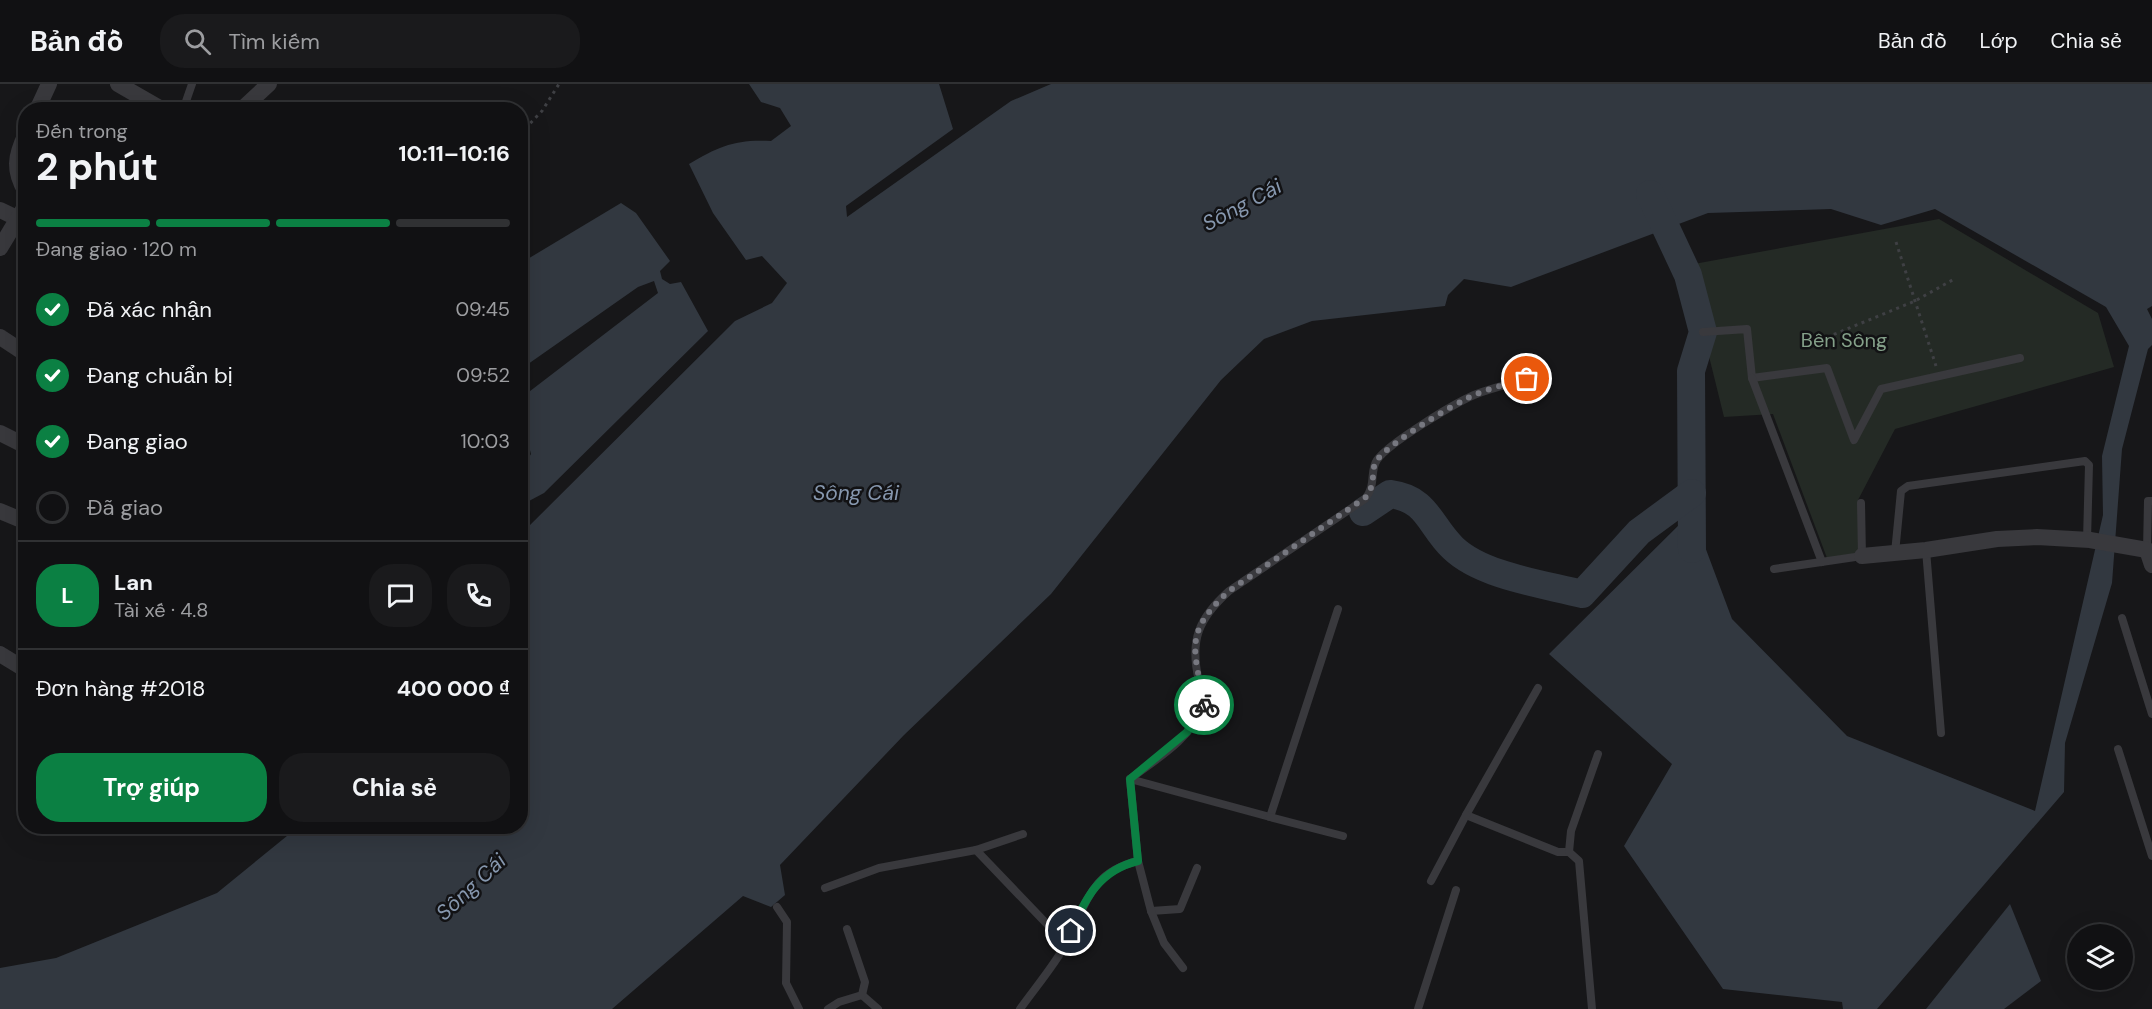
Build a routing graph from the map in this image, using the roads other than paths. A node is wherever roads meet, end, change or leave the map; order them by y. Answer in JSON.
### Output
{"nodes":[{"id":1,"x":49,"y":84,"type":"edge"},
{"id":2,"x":118,"y":84,"type":"edge"},
{"id":3,"x":192,"y":84,"type":"edge"},
{"id":4,"x":268,"y":84,"type":"edge"},
{"id":5,"x":41,"y":102,"type":"edge"},
{"id":6,"x":149,"y":102,"type":"edge"},
{"id":7,"x":186,"y":102,"type":"edge"},
{"id":8,"x":249,"y":102,"type":"edge"},
{"id":9,"x":18,"y":150,"type":"edge"},
{"id":10,"x":18,"y":175,"type":"edge"},
{"id":11,"x":0,"y":210,"type":"edge"},
{"id":12,"x":18,"y":214,"type":"edge"},
{"id":13,"x":18,"y":221,"type":"edge"},
{"id":14,"x":0,"y":248,"type":"edge"},
{"id":15,"x":1703,"y":332,"type":"dead end"},
{"id":16,"x":0,"y":337,"type":"edge"},
{"id":17,"x":18,"y":349,"type":"edge"},
{"id":18,"x":2020,"y":358,"type":"dead end"},
{"id":19,"x":1752,"y":378,"type":"junction"},
{"id":20,"x":1527,"y":379,"type":"dead end"},
{"id":21,"x":0,"y":433,"type":"edge"},
{"id":22,"x":18,"y":442,"type":"edge"},
{"id":23,"x":2152,"y":501,"type":"edge"},
{"id":24,"x":1861,"y":503,"type":"dead end"},
{"id":25,"x":0,"y":511,"type":"edge"},
{"id":26,"x":18,"y":519,"type":"edge"},
{"id":27,"x":2089,"y":540,"type":"junction"},
{"id":28,"x":1926,"y":550,"type":"junction"},
{"id":29,"x":1895,"y":553,"type":"junction"},
{"id":30,"x":1862,"y":556,"type":"junction"},
{"id":31,"x":2150,"y":557,"type":"edge"},
{"id":32,"x":1822,"y":562,"type":"junction"},
{"id":33,"x":1774,"y":569,"type":"dead end"},
{"id":34,"x":1338,"y":609,"type":"dead end"},
{"id":35,"x":2122,"y":618,"type":"dead end"},
{"id":36,"x":0,"y":654,"type":"edge"},
{"id":37,"x":18,"y":665,"type":"edge"},
{"id":38,"x":1538,"y":688,"type":"dead end"},
{"id":39,"x":2152,"y":714,"type":"edge"},
{"id":40,"x":1941,"y":733,"type":"dead end"},
{"id":41,"x":2118,"y":749,"type":"dead end"},
{"id":42,"x":1598,"y":754,"type":"dead end"},
{"id":43,"x":1130,"y":779,"type":"junction"},
{"id":44,"x":1466,"y":815,"type":"junction"},
{"id":45,"x":1270,"y":817,"type":"junction"},
{"id":46,"x":1023,"y":834,"type":"dead end"},
{"id":47,"x":1343,"y":836,"type":"dead end"},
{"id":48,"x":976,"y":850,"type":"junction"},
{"id":49,"x":1569,"y":852,"type":"junction"},
{"id":50,"x":2152,"y":856,"type":"edge"},
{"id":51,"x":1138,"y":861,"type":"junction"},
{"id":52,"x":1197,"y":868,"type":"dead end"},
{"id":53,"x":1431,"y":881,"type":"dead end"},
{"id":54,"x":825,"y":888,"type":"dead end"},
{"id":55,"x":1456,"y":890,"type":"dead end"},
{"id":56,"x":777,"y":907,"type":"dead end"},
{"id":57,"x":1151,"y":910,"type":"junction"},
{"id":58,"x":847,"y":929,"type":"dead end"},
{"id":59,"x":1066,"y":944,"type":"junction"},
{"id":60,"x":1184,"y":968,"type":"dead end"},
{"id":61,"x":862,"y":995,"type":"junction"},
{"id":62,"x":799,"y":1009,"type":"edge"},
{"id":63,"x":828,"y":1009,"type":"edge"},
{"id":64,"x":878,"y":1009,"type":"edge"},
{"id":65,"x":1020,"y":1009,"type":"edge"},
{"id":66,"x":1418,"y":1009,"type":"edge"},
{"id":67,"x":1592,"y":1009,"type":"edge"}],
"edges":[{"from":1,"to":5,"type":"street"},
{"from":2,"to":6,"type":"street"},
{"from":3,"to":7,"type":"lane"},
{"from":4,"to":8,"type":"street"},
{"from":9,"to":10,"type":"street"},
{"from":11,"to":12,"type":"street"},
{"from":13,"to":14,"type":"street"},
{"from":15,"to":19,"type":"lane"},
{"from":16,"to":17,"type":"street"},
{"from":18,"to":19,"type":"lane"},
{"from":19,"to":32,"type":"lane"},
{"from":20,"to":43,"type":"lane"},
{"from":21,"to":22,"type":"street"},
{"from":23,"to":31,"type":"lane"},
{"from":24,"to":30,"type":"lane"},
{"from":25,"to":26,"type":"street"},
{"from":27,"to":28,"type":"street"},
{"from":27,"to":29,"type":"lane"},
{"from":27,"to":31,"type":"street"},
{"from":28,"to":29,"type":"street"},
{"from":28,"to":40,"type":"lane"},
{"from":29,"to":30,"type":"street"},
{"from":30,"to":32,"type":"lane"},
{"from":32,"to":33,"type":"lane"},
{"from":34,"to":45,"type":"lane"},
{"from":35,"to":39,"type":"lane"},
{"from":36,"to":37,"type":"street"},
{"from":38,"to":44,"type":"lane"},
{"from":41,"to":50,"type":"lane"},
{"from":42,"to":49,"type":"lane"},
{"from":43,"to":45,"type":"lane"},
{"from":43,"to":51,"type":"lane"},
{"from":44,"to":49,"type":"lane"},
{"from":44,"to":53,"type":"lane"},
{"from":45,"to":47,"type":"lane"},
{"from":46,"to":48,"type":"lane"},
{"from":48,"to":54,"type":"lane"},
{"from":48,"to":59,"type":"lane"},
{"from":49,"to":67,"type":"lane"},
{"from":51,"to":57,"type":"lane"},
{"from":51,"to":59,"type":"lane"},
{"from":52,"to":57,"type":"lane"},
{"from":55,"to":66,"type":"lane"},
{"from":56,"to":62,"type":"lane"},
{"from":57,"to":60,"type":"lane"},
{"from":58,"to":61,"type":"lane"},
{"from":59,"to":65,"type":"lane"},
{"from":61,"to":63,"type":"lane"},
{"from":61,"to":64,"type":"lane"}]}
